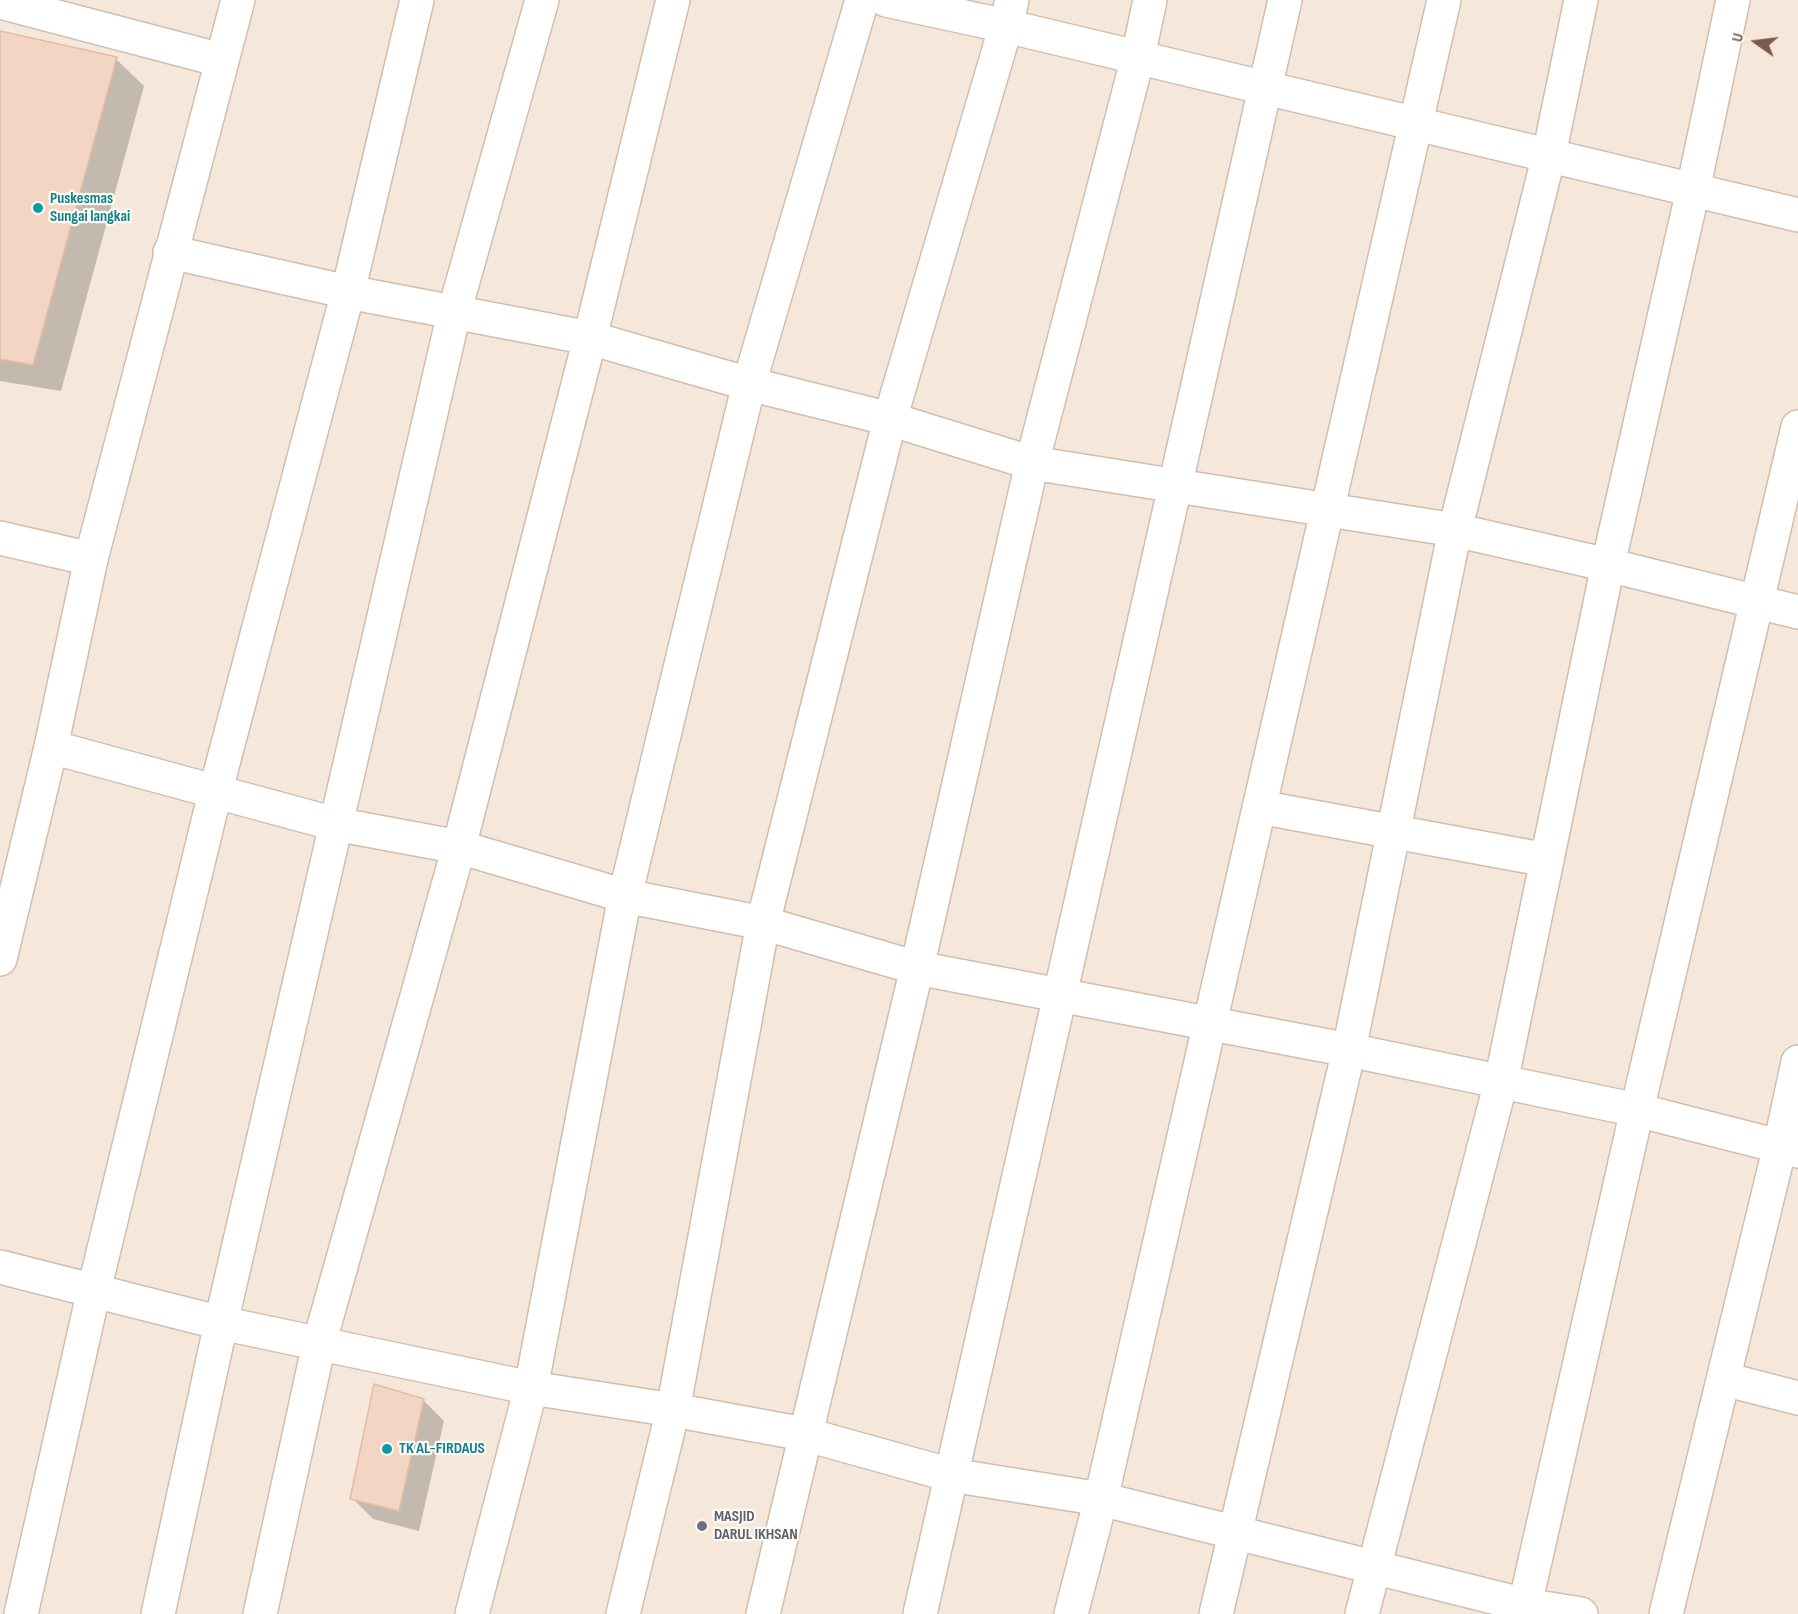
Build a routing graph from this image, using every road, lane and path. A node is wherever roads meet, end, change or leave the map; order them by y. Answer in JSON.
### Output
{"nodes":[{"id":1,"x":238,"y":0,"type":"edge"},
{"id":2,"x":417,"y":0,"type":"edge"},
{"id":3,"x":542,"y":0,"type":"edge"},
{"id":4,"x":673,"y":0,"type":"edge"},
{"id":5,"x":862,"y":0,"type":"edge"},
{"id":6,"x":886,"y":0,"type":"edge"},
{"id":7,"x":1150,"y":0,"type":"edge"},
{"id":8,"x":1285,"y":0,"type":"edge"},
{"id":9,"x":1444,"y":0,"type":"edge"},
{"id":10,"x":1581,"y":0,"type":"edge"},
{"id":11,"x":1733,"y":0,"type":"edge"},
{"id":12,"x":0,"y":2,"type":"edge"},
{"id":13,"x":1009,"y":13,"type":"edge"},
{"id":14,"x":1138,"y":57,"type":"junction"},
{"id":15,"x":221,"y":60,"type":"junction"},
{"id":16,"x":1265,"y":88,"type":"junction"},
{"id":17,"x":1416,"y":123,"type":"junction"},
{"id":18,"x":1549,"y":155,"type":"junction"},
{"id":19,"x":1693,"y":189,"type":"junction"},
{"id":20,"x":1798,"y":215,"type":"edge"},
{"id":21,"x":170,"y":252,"type":"junction"},
{"id":22,"x":348,"y":292,"type":"junction"},
{"id":23,"x":454,"y":313,"type":"junction"},
{"id":24,"x":590,"y":338,"type":"junction"},
{"id":25,"x":749,"y":384,"type":"junction"},
{"id":26,"x":890,"y":419,"type":"junction"},
{"id":27,"x":1798,"y":427,"type":"edge"},
{"id":28,"x":1032,"y":463,"type":"junction"},
{"id":29,"x":1175,"y":486,"type":"junction"},
{"id":30,"x":1327,"y":510,"type":"junction"},
{"id":31,"x":1455,"y":530,"type":"junction"},
{"id":32,"x":0,"y":538,"type":"edge"},
{"id":33,"x":91,"y":559,"type":"junction"},
{"id":34,"x":1608,"y":565,"type":"junction"},
{"id":35,"x":1757,"y":603,"type":"junction"},
{"id":36,"x":1798,"y":612,"type":"edge"},
{"id":37,"x":51,"y":747,"type":"junction"},
{"id":38,"x":215,"y":793,"type":"junction"},
{"id":39,"x":1259,"y":807,"type":"junction"},
{"id":40,"x":335,"y":824,"type":"junction"},
{"id":41,"x":1394,"y":832,"type":"junction"},
{"id":42,"x":459,"y":847,"type":"junction"},
{"id":43,"x":1547,"y":860,"type":"junction"},
{"id":44,"x":626,"y":896,"type":"junction"},
{"id":45,"x":763,"y":923,"type":"junction"},
{"id":46,"x":2,"y":939,"type":"edge"},
{"id":47,"x":917,"y":968,"type":"junction"},
{"id":48,"x":1060,"y":995,"type":"junction"},
{"id":49,"x":1209,"y":1023,"type":"junction"},
{"id":50,"x":1349,"y":1050,"type":"junction"},
{"id":51,"x":1798,"y":1062,"type":"edge"},
{"id":52,"x":1501,"y":1082,"type":"junction"},
{"id":53,"x":1637,"y":1110,"type":"junction"},
{"id":54,"x":1789,"y":1148,"type":"edge"},
{"id":55,"x":0,"y":1267,"type":"edge"},
{"id":56,"x":94,"y":1290,"type":"junction"},
{"id":57,"x":221,"y":1323,"type":"junction"},
{"id":58,"x":318,"y":1344,"type":"junction"},
{"id":59,"x":1724,"y":1379,"type":"junction"},
{"id":60,"x":531,"y":1388,"type":"junction"},
{"id":61,"x":1798,"y":1398,"type":"edge"},
{"id":62,"x":673,"y":1410,"type":"junction"},
{"id":63,"x":804,"y":1434,"type":"junction"},
{"id":64,"x":951,"y":1475,"type":"junction"},
{"id":65,"x":1101,"y":1499,"type":"junction"},
{"id":66,"x":1234,"y":1533,"type":"junction"},
{"id":67,"x":1373,"y":1567,"type":"junction"},
{"id":68,"x":1524,"y":1609,"type":"edge"},
{"id":69,"x":21,"y":1614,"type":"edge"},
{"id":70,"x":158,"y":1614,"type":"edge"},
{"id":71,"x":261,"y":1614,"type":"edge"},
{"id":72,"x":472,"y":1614,"type":"edge"},
{"id":73,"x":623,"y":1614,"type":"edge"},
{"id":74,"x":763,"y":1614,"type":"edge"},
{"id":75,"x":920,"y":1614,"type":"edge"},
{"id":76,"x":1071,"y":1614,"type":"edge"},
{"id":77,"x":1216,"y":1614,"type":"edge"},
{"id":78,"x":1362,"y":1614,"type":"edge"},
{"id":79,"x":1581,"y":1614,"type":"edge"},
{"id":80,"x":1666,"y":1614,"type":"edge"}],
"edges":[{"from":1,"to":15,"type":"street"},
{"from":2,"to":22,"type":"street"},
{"from":3,"to":23,"type":"street"},
{"from":4,"to":24,"type":"street"},
{"from":5,"to":25,"type":"street"},
{"from":6,"to":13,"type":"street"},
{"from":7,"to":14,"type":"street"},
{"from":8,"to":16,"type":"street"},
{"from":9,"to":17,"type":"street"},
{"from":10,"to":18,"type":"street"},
{"from":11,"to":19,"type":"street"},
{"from":12,"to":15,"type":"street"},
{"from":13,"to":14,"type":"street"},
{"from":13,"to":26,"type":"street"},
{"from":14,"to":16,"type":"street"},
{"from":14,"to":28,"type":"street"},
{"from":15,"to":21,"type":"street"},
{"from":16,"to":17,"type":"street"},
{"from":16,"to":29,"type":"street"},
{"from":17,"to":18,"type":"street"},
{"from":17,"to":30,"type":"street"},
{"from":18,"to":19,"type":"street"},
{"from":18,"to":31,"type":"street"},
{"from":19,"to":20,"type":"street"},
{"from":19,"to":34,"type":"street"},
{"from":21,"to":22,"type":"street"},
{"from":21,"to":33,"type":"street"},
{"from":22,"to":23,"type":"street"},
{"from":22,"to":38,"type":"street"},
{"from":23,"to":24,"type":"street"},
{"from":23,"to":40,"type":"street"},
{"from":24,"to":25,"type":"street"},
{"from":24,"to":42,"type":"street"},
{"from":25,"to":26,"type":"street"},
{"from":25,"to":44,"type":"street"},
{"from":26,"to":28,"type":"street"},
{"from":26,"to":45,"type":"street"},
{"from":27,"to":35,"type":"street"},
{"from":28,"to":29,"type":"street"},
{"from":28,"to":47,"type":"street"},
{"from":29,"to":30,"type":"street"},
{"from":29,"to":48,"type":"street"},
{"from":30,"to":31,"type":"street"},
{"from":30,"to":39,"type":"street"},
{"from":31,"to":34,"type":"street"},
{"from":31,"to":41,"type":"street"},
{"from":32,"to":33,"type":"street"},
{"from":33,"to":37,"type":"street"},
{"from":34,"to":35,"type":"street"},
{"from":34,"to":43,"type":"street"},
{"from":35,"to":36,"type":"street"},
{"from":35,"to":53,"type":"street"},
{"from":37,"to":38,"type":"street"},
{"from":37,"to":46,"type":"street"},
{"from":38,"to":40,"type":"street"},
{"from":38,"to":56,"type":"street"},
{"from":39,"to":41,"type":"street"},
{"from":39,"to":49,"type":"street"},
{"from":40,"to":42,"type":"street"},
{"from":40,"to":57,"type":"street"},
{"from":41,"to":43,"type":"street"},
{"from":41,"to":50,"type":"street"},
{"from":42,"to":44,"type":"street"},
{"from":42,"to":58,"type":"street"},
{"from":43,"to":52,"type":"street"},
{"from":44,"to":45,"type":"street"},
{"from":44,"to":60,"type":"street"},
{"from":45,"to":47,"type":"street"},
{"from":45,"to":62,"type":"street"},
{"from":47,"to":48,"type":"street"},
{"from":47,"to":63,"type":"street"},
{"from":48,"to":49,"type":"street"},
{"from":48,"to":64,"type":"street"},
{"from":49,"to":50,"type":"street"},
{"from":49,"to":65,"type":"street"},
{"from":50,"to":52,"type":"street"},
{"from":50,"to":66,"type":"street"},
{"from":51,"to":54,"type":"street"},
{"from":52,"to":53,"type":"street"},
{"from":52,"to":67,"type":"street"},
{"from":53,"to":54,"type":"street"},
{"from":53,"to":68,"type":"street"},
{"from":54,"to":59,"type":"street"},
{"from":55,"to":56,"type":"street"},
{"from":56,"to":57,"type":"street"},
{"from":56,"to":69,"type":"street"},
{"from":57,"to":58,"type":"street"},
{"from":57,"to":70,"type":"street"},
{"from":58,"to":60,"type":"street"},
{"from":58,"to":71,"type":"street"},
{"from":59,"to":61,"type":"street"},
{"from":59,"to":80,"type":"street"},
{"from":60,"to":62,"type":"street"},
{"from":60,"to":72,"type":"street"},
{"from":62,"to":63,"type":"street"},
{"from":62,"to":73,"type":"street"},
{"from":63,"to":64,"type":"street"},
{"from":63,"to":74,"type":"street"},
{"from":64,"to":65,"type":"street"},
{"from":64,"to":75,"type":"street"},
{"from":65,"to":66,"type":"street"},
{"from":65,"to":76,"type":"street"},
{"from":66,"to":67,"type":"street"},
{"from":66,"to":77,"type":"street"},
{"from":67,"to":68,"type":"street"},
{"from":67,"to":78,"type":"street"},
{"from":68,"to":79,"type":"street"}]}
